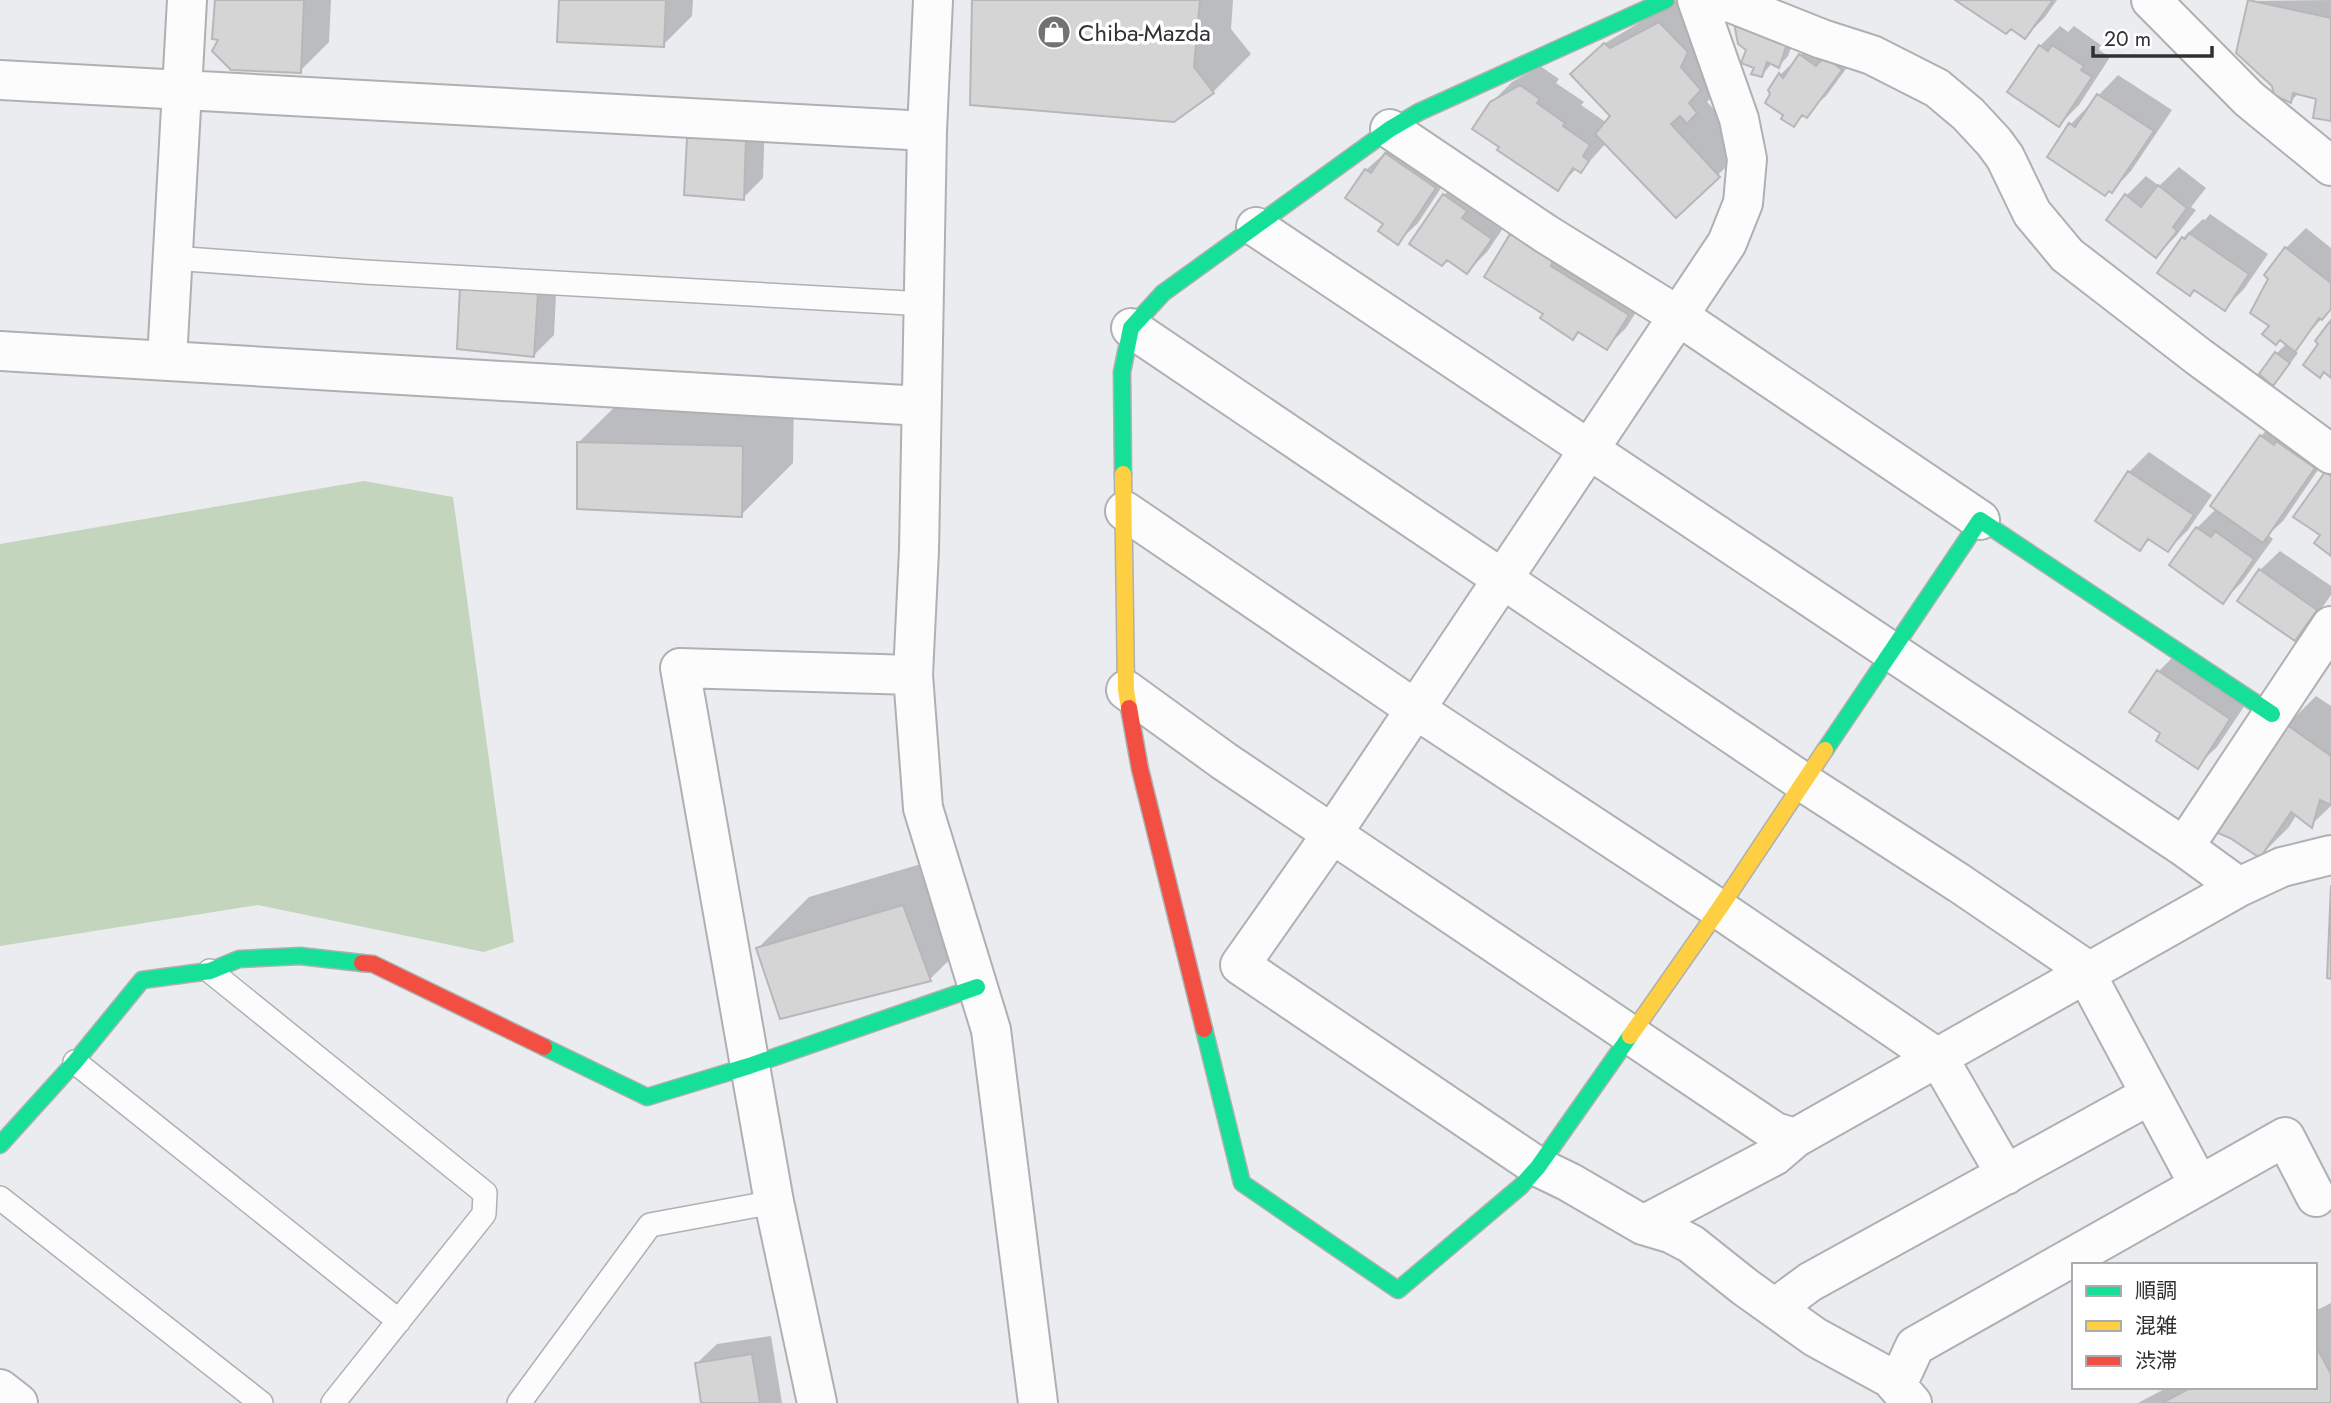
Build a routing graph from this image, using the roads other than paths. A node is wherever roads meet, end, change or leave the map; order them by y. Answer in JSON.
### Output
{"nodes":[{"id":1,"x":187,"y":0,"type":"edge"},
{"id":2,"x":933,"y":0,"type":"edge"},
{"id":3,"x":1667,"y":0,"type":"edge"},
{"id":4,"x":1698,"y":0,"type":"edge"},
{"id":5,"x":1717,"y":0,"type":"edge"},
{"id":6,"x":2151,"y":0,"type":"edge"},
{"id":7,"x":0,"y":80,"type":"edge"},
{"id":8,"x":182,"y":91,"type":"junction"},
{"id":9,"x":1390,"y":129,"type":"junction"},
{"id":10,"x":927,"y":131,"type":"junction"},
{"id":11,"x":2331,"y":166,"type":"edge"},
{"id":12,"x":1256,"y":227,"type":"junction"},
{"id":13,"x":172,"y":258,"type":"junction"},
{"id":14,"x":925,"y":304,"type":"junction"},
{"id":15,"x":1680,"y":317,"type":"junction"},
{"id":16,"x":1131,"y":328,"type":"junction"},
{"id":17,"x":0,"y":351,"type":"edge"},
{"id":18,"x":167,"y":360,"type":"junction"},
{"id":19,"x":921,"y":406,"type":"junction"},
{"id":20,"x":1588,"y":447,"type":"junction"},
{"id":21,"x":2331,"y":454,"type":"edge"},
{"id":22,"x":1125,"y":511,"type":"junction"},
{"id":23,"x":1980,"y":520,"type":"junction"},
{"id":24,"x":1503,"y":580,"type":"junction"},
{"id":25,"x":2331,"y":626,"type":"edge"},
{"id":26,"x":1891,"y":651,"type":"junction"},
{"id":27,"x":913,"y":675,"type":"junction"},
{"id":28,"x":1126,"y":690,"type":"junction"},
{"id":29,"x":1415,"y":709,"type":"junction"},
{"id":30,"x":2272,"y":714,"type":"junction"},
{"id":31,"x":1803,"y":782,"type":"junction"},
{"id":32,"x":1332,"y":834,"type":"junction"},
{"id":33,"x":2184,"y":847,"type":"junction"},
{"id":34,"x":2331,"y":855,"type":"edge"},
{"id":35,"x":2239,"y":887,"type":"junction"},
{"id":36,"x":1719,"y":909,"type":"junction"},
{"id":37,"x":1240,"y":965,"type":"junction"},
{"id":38,"x":210,"y":971,"type":"junction"},
{"id":39,"x":2088,"y":973,"type":"junction"},
{"id":40,"x":977,"y":987,"type":"junction"},
{"id":41,"x":1195,"y":991,"type":"junction"},
{"id":42,"x":1631,"y":1035,"type":"junction"},
{"id":43,"x":1939,"y":1059,"type":"junction"},
{"id":44,"x":75,"y":1062,"type":"junction"},
{"id":45,"x":749,"y":1066,"type":"junction"},
{"id":46,"x":2150,"y":1095,"type":"junction"},
{"id":47,"x":1796,"y":1139,"type":"junction"},
{"id":48,"x":0,"y":1145,"type":"edge"},
{"id":49,"x":1538,"y":1167,"type":"junction"},
{"id":50,"x":2006,"y":1175,"type":"junction"},
{"id":51,"x":2199,"y":1185,"type":"junction"},
{"id":52,"x":2316,"y":1197,"type":"dead end"},
{"id":53,"x":0,"y":1198,"type":"edge"},
{"id":54,"x":774,"y":1202,"type":"junction"},
{"id":55,"x":1643,"y":1226,"type":"junction"},
{"id":56,"x":1775,"y":1308,"type":"junction"},
{"id":57,"x":399,"y":1321,"type":"junction"},
{"id":58,"x":0,"y":1389,"type":"edge"},
{"id":59,"x":1904,"y":1394,"type":"edge"},
{"id":60,"x":18,"y":1403,"type":"edge"},
{"id":61,"x":261,"y":1403,"type":"edge"},
{"id":62,"x":333,"y":1403,"type":"edge"},
{"id":63,"x":519,"y":1403,"type":"edge"},
{"id":64,"x":817,"y":1403,"type":"edge"},
{"id":65,"x":1038,"y":1403,"type":"edge"}],
"edges":[{"from":1,"to":8,"type":"street"},
{"from":2,"to":10,"type":"street"},
{"from":3,"to":9,"type":"street"},
{"from":4,"to":15,"type":"street"},
{"from":5,"to":21,"type":"street"},
{"from":6,"to":11,"type":"street"},
{"from":7,"to":8,"type":"street"},
{"from":8,"to":10,"type":"street"},
{"from":8,"to":13,"type":"street"},
{"from":9,"to":12,"type":"street"},
{"from":9,"to":15,"type":"street"},
{"from":10,"to":14,"type":"street"},
{"from":12,"to":16,"type":"street"},
{"from":12,"to":20,"type":"street"},
{"from":13,"to":14,"type":"lane"},
{"from":13,"to":18,"type":"street"},
{"from":14,"to":19,"type":"street"},
{"from":15,"to":20,"type":"street"},
{"from":15,"to":23,"type":"street"},
{"from":16,"to":22,"type":"street"},
{"from":16,"to":24,"type":"street"},
{"from":17,"to":18,"type":"street"},
{"from":18,"to":19,"type":"street"},
{"from":19,"to":27,"type":"street"},
{"from":20,"to":24,"type":"street"},
{"from":20,"to":26,"type":"street"},
{"from":22,"to":28,"type":"street"},
{"from":22,"to":29,"type":"street"},
{"from":23,"to":26,"type":"street"},
{"from":23,"to":30,"type":"street"},
{"from":24,"to":29,"type":"street"},
{"from":24,"to":31,"type":"street"},
{"from":25,"to":30,"type":"street"},
{"from":26,"to":31,"type":"street"},
{"from":26,"to":33,"type":"street"},
{"from":27,"to":40,"type":"street"},
{"from":27,"to":45,"type":"street"},
{"from":28,"to":32,"type":"street"},
{"from":28,"to":41,"type":"street"},
{"from":29,"to":32,"type":"street"},
{"from":29,"to":36,"type":"street"},
{"from":30,"to":33,"type":"street"},
{"from":31,"to":36,"type":"street"},
{"from":31,"to":39,"type":"street"},
{"from":32,"to":37,"type":"street"},
{"from":32,"to":42,"type":"street"},
{"from":33,"to":35,"type":"street"},
{"from":34,"to":35,"type":"street"},
{"from":35,"to":39,"type":"street"},
{"from":36,"to":42,"type":"street"},
{"from":36,"to":43,"type":"street"},
{"from":37,"to":41,"type":"street"},
{"from":37,"to":49,"type":"street"},
{"from":38,"to":44,"type":"street"},
{"from":38,"to":45,"type":"street"},
{"from":38,"to":57,"type":"lane"},
{"from":39,"to":43,"type":"street"},
{"from":39,"to":46,"type":"street"},
{"from":40,"to":45,"type":"street"},
{"from":40,"to":65,"type":"street"},
{"from":41,"to":49,"type":"street"},
{"from":42,"to":47,"type":"street"},
{"from":42,"to":49,"type":"street"},
{"from":43,"to":47,"type":"street"},
{"from":43,"to":50,"type":"street"},
{"from":44,"to":48,"type":"street"},
{"from":44,"to":57,"type":"lane"},
{"from":45,"to":54,"type":"street"},
{"from":46,"to":50,"type":"street"},
{"from":46,"to":51,"type":"street"},
{"from":47,"to":55,"type":"street"},
{"from":49,"to":55,"type":"street"},
{"from":50,"to":56,"type":"street"},
{"from":51,"to":52,"type":"street"},
{"from":51,"to":59,"type":"street"},
{"from":53,"to":61,"type":"lane"},
{"from":54,"to":63,"type":"lane"},
{"from":54,"to":64,"type":"street"},
{"from":55,"to":56,"type":"street"},
{"from":56,"to":59,"type":"street"},
{"from":57,"to":62,"type":"lane"},
{"from":58,"to":60,"type":"street"}]}
